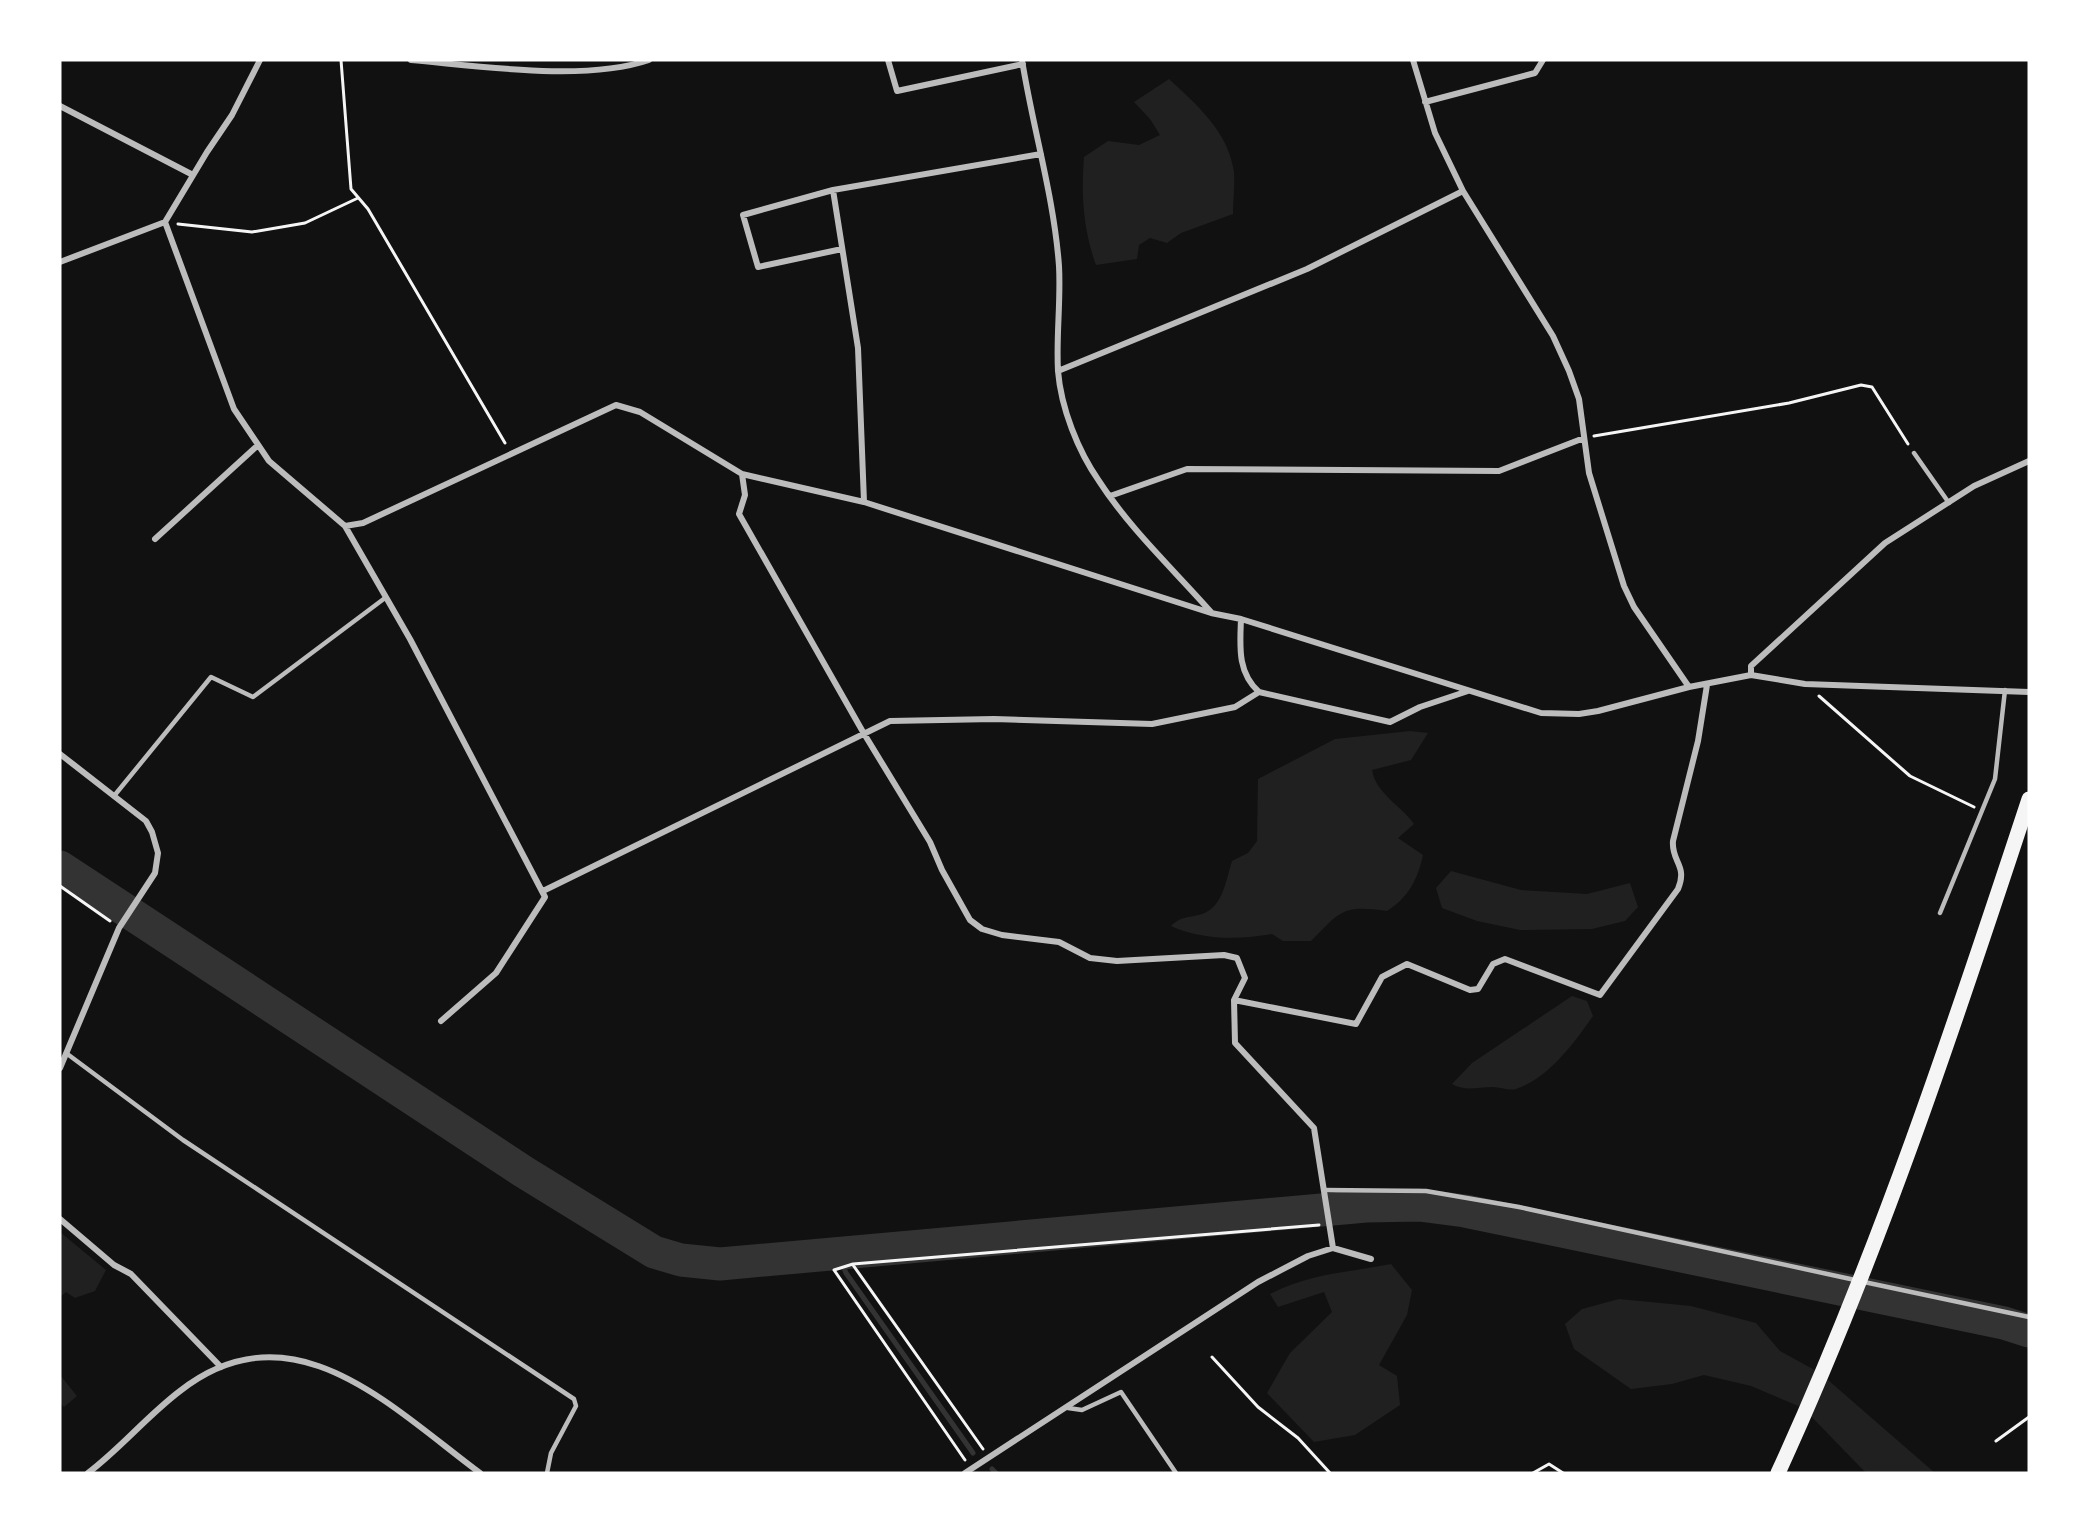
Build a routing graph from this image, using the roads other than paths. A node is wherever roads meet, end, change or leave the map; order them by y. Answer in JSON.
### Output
{"nodes":[{"id":1,"x":260,"y":60,"type":"edge"},
{"id":2,"x":411,"y":60,"type":"edge"},
{"id":3,"x":416,"y":60,"type":"edge"},
{"id":4,"x":650,"y":60,"type":"edge"},
{"id":5,"x":888,"y":60,"type":"edge"},
{"id":6,"x":1413,"y":60,"type":"edge"},
{"id":7,"x":1542,"y":60,"type":"edge"},
{"id":8,"x":1023,"y":62,"type":"edge"},
{"id":9,"x":1425,"y":102,"type":"junction"},
{"id":10,"x":60,"y":106,"type":"edge"},
{"id":11,"x":1041,"y":154,"type":"junction"},
{"id":12,"x":193,"y":175,"type":"junction"},
{"id":13,"x":833,"y":190,"type":"junction"},
{"id":14,"x":1463,"y":191,"type":"junction"},
{"id":15,"x":165,"y":222,"type":"junction"},
{"id":16,"x":842,"y":249,"type":"junction"},
{"id":17,"x":60,"y":262,"type":"edge"},
{"id":18,"x":1058,"y":371,"type":"junction"},
{"id":19,"x":1584,"y":438,"type":"junction"},
{"id":20,"x":257,"y":446,"type":"junction"},
{"id":21,"x":1914,"y":453,"type":"road end"},
{"id":22,"x":2029,"y":460,"type":"edge"},
{"id":23,"x":741,"y":474,"type":"junction"},
{"id":24,"x":1110,"y":496,"type":"junction"},
{"id":25,"x":864,"y":502,"type":"junction"},
{"id":26,"x":1949,"y":503,"type":"junction"},
{"id":27,"x":345,"y":526,"type":"junction"},
{"id":28,"x":155,"y":539,"type":"dead end"},
{"id":29,"x":385,"y":598,"type":"junction"},
{"id":30,"x":1211,"y":612,"type":"junction"},
{"id":31,"x":1241,"y":619,"type":"junction"},
{"id":32,"x":1751,"y":675,"type":"junction"},
{"id":33,"x":1707,"y":685,"type":"junction"},
{"id":34,"x":1689,"y":687,"type":"junction"},
{"id":35,"x":2006,"y":689,"type":"junction"},
{"id":36,"x":1469,"y":691,"type":"junction"},
{"id":37,"x":1259,"y":692,"type":"junction"},
{"id":38,"x":2029,"y":692,"type":"edge"},
{"id":39,"x":863,"y":732,"type":"junction"},
{"id":40,"x":60,"y":754,"type":"edge"},
{"id":41,"x":114,"y":796,"type":"junction"},
{"id":42,"x":2029,"y":799,"type":"edge"},
{"id":43,"x":543,"y":891,"type":"junction"},
{"id":44,"x":1940,"y":913,"type":"dead end"},
{"id":45,"x":1234,"y":1000,"type":"junction"},
{"id":46,"x":441,"y":1022,"type":"dead end"},
{"id":47,"x":66,"y":1053,"type":"junction"},
{"id":48,"x":60,"y":1068,"type":"edge"},
{"id":49,"x":1324,"y":1190,"type":"junction"},
{"id":50,"x":60,"y":1220,"type":"edge"},
{"id":51,"x":1333,"y":1248,"type":"junction"},
{"id":52,"x":1371,"y":1259,"type":"dead end"},
{"id":53,"x":2029,"y":1317,"type":"edge"},
{"id":54,"x":221,"y":1367,"type":"junction"},
{"id":55,"x":1068,"y":1408,"type":"junction"},
{"id":56,"x":88,"y":1473,"type":"edge"},
{"id":57,"x":480,"y":1473,"type":"edge"},
{"id":58,"x":548,"y":1473,"type":"edge"},
{"id":59,"x":964,"y":1473,"type":"edge"},
{"id":60,"x":1176,"y":1473,"type":"edge"},
{"id":61,"x":1778,"y":1473,"type":"edge"}],
"edges":[{"from":1,"to":12,"type":"street"},
{"from":2,"to":3,"type":"street"},
{"from":3,"to":4,"type":"street"},
{"from":5,"to":8,"type":"street"},
{"from":6,"to":9,"type":"street"},
{"from":7,"to":9,"type":"street"},
{"from":8,"to":11,"type":"street"},
{"from":9,"to":14,"type":"street"},
{"from":10,"to":12,"type":"street"},
{"from":11,"to":13,"type":"street"},
{"from":11,"to":18,"type":"street"},
{"from":12,"to":15,"type":"street"},
{"from":13,"to":16,"type":"street"},
{"from":13,"to":16,"type":"street"},
{"from":14,"to":18,"type":"street"},
{"from":14,"to":19,"type":"street"},
{"from":15,"to":17,"type":"street"},
{"from":15,"to":20,"type":"street"},
{"from":16,"to":25,"type":"street"},
{"from":18,"to":24,"type":"street"},
{"from":19,"to":24,"type":"street"},
{"from":19,"to":34,"type":"street"},
{"from":20,"to":27,"type":"street"},
{"from":20,"to":28,"type":"street"},
{"from":21,"to":26,"type":"lane"},
{"from":22,"to":26,"type":"street"},
{"from":23,"to":25,"type":"street"},
{"from":23,"to":27,"type":"street"},
{"from":23,"to":39,"type":"street"},
{"from":24,"to":30,"type":"street"},
{"from":25,"to":30,"type":"street"},
{"from":26,"to":32,"type":"street"},
{"from":27,"to":29,"type":"street"},
{"from":29,"to":41,"type":"lane"},
{"from":29,"to":43,"type":"street"},
{"from":30,"to":31,"type":"street"},
{"from":31,"to":36,"type":"street"},
{"from":31,"to":37,"type":"street"},
{"from":32,"to":33,"type":"street"},
{"from":32,"to":35,"type":"street"},
{"from":33,"to":34,"type":"street"},
{"from":33,"to":45,"type":"street"},
{"from":34,"to":36,"type":"street"},
{"from":35,"to":38,"type":"street"},
{"from":35,"to":44,"type":"lane"},
{"from":36,"to":37,"type":"street"},
{"from":37,"to":39,"type":"street"},
{"from":39,"to":43,"type":"street"},
{"from":39,"to":45,"type":"street"},
{"from":40,"to":41,"type":"street"},
{"from":41,"to":47,"type":"street"},
{"from":42,"to":61,"type":"main road"},
{"from":43,"to":46,"type":"street"},
{"from":45,"to":49,"type":"street"},
{"from":47,"to":48,"type":"street"},
{"from":47,"to":58,"type":"lane"},
{"from":49,"to":51,"type":"street"},
{"from":49,"to":53,"type":"lane"},
{"from":50,"to":54,"type":"street"},
{"from":51,"to":52,"type":"street"},
{"from":51,"to":55,"type":"street"},
{"from":54,"to":56,"type":"street"},
{"from":54,"to":57,"type":"street"},
{"from":55,"to":59,"type":"street"},
{"from":55,"to":60,"type":"lane"}]}
